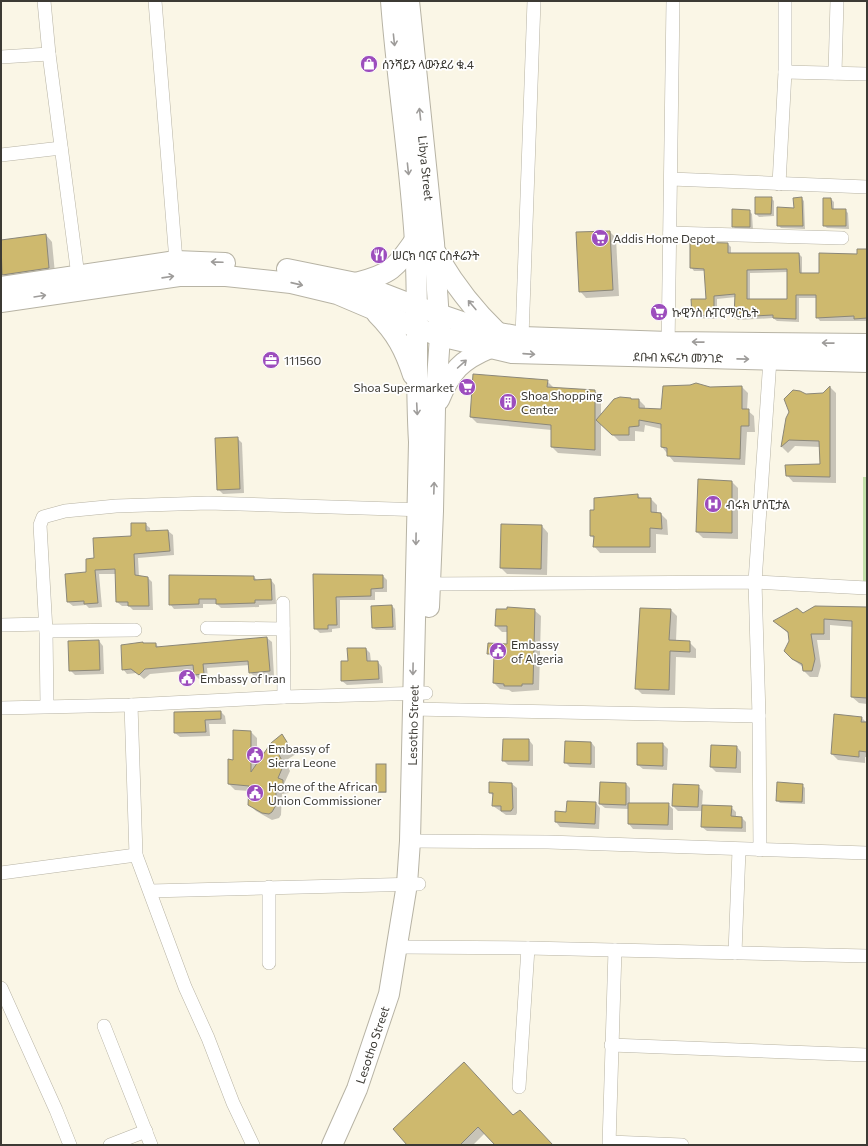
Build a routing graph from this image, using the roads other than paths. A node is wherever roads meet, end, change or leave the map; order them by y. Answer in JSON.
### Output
{"nodes":[{"id":1,"x":44,"y":1,"type":"edge"},
{"id":2,"x":155,"y":1,"type":"edge"},
{"id":3,"x":390,"y":1,"type":"edge"},
{"id":4,"x":409,"y":1,"type":"edge"},
{"id":5,"x":534,"y":1,"type":"edge"},
{"id":6,"x":673,"y":1,"type":"edge"},
{"id":7,"x":784,"y":1,"type":"edge"},
{"id":8,"x":837,"y":1,"type":"edge"},
{"id":9,"x":49,"y":54,"type":"junction"},
{"id":10,"x":1,"y":57,"type":"edge"},
{"id":11,"x":784,"y":72,"type":"junction"},
{"id":12,"x":835,"y":73,"type":"junction"},
{"id":13,"x":867,"y":74,"type":"edge"},
{"id":14,"x":61,"y":148,"type":"junction"},
{"id":15,"x":1,"y":155,"type":"edge"},
{"id":16,"x":671,"y":179,"type":"junction"},
{"id":17,"x":779,"y":184,"type":"junction"},
{"id":18,"x":867,"y":187,"type":"edge"},
{"id":19,"x":670,"y":233,"type":"junction"},
{"id":20,"x":842,"y":238,"type":"dead end"},
{"id":21,"x":415,"y":240,"type":"junction"},
{"id":22,"x":434,"y":250,"type":"junction"},
{"id":23,"x":176,"y":261,"type":"junction"},
{"id":24,"x":78,"y":276,"type":"junction"},
{"id":25,"x":356,"y":284,"type":"junction"},
{"id":26,"x":1,"y":287,"type":"edge"},
{"id":27,"x":418,"y":301,"type":"junction"},
{"id":28,"x":1,"y":302,"type":"edge"},
{"id":29,"x":371,"y":308,"type":"junction"},
{"id":30,"x":438,"y":313,"type":"junction"},
{"id":31,"x":417,"y":328,"type":"junction"},
{"id":32,"x":440,"y":336,"type":"junction"},
{"id":33,"x":522,"y":337,"type":"junction"},
{"id":34,"x":494,"y":341,"type":"junction"},
{"id":35,"x":867,"y":344,"type":"edge"},
{"id":36,"x":668,"y":349,"type":"junction"},
{"id":37,"x":770,"y":360,"type":"junction"},
{"id":38,"x":867,"y":362,"type":"edge"},
{"id":39,"x":417,"y":388,"type":"junction"},
{"id":40,"x":435,"y":408,"type":"junction"},
{"id":41,"x":425,"y":510,"type":"junction"},
{"id":42,"x":755,"y":582,"type":"junction"},
{"id":43,"x":422,"y":584,"type":"junction"},
{"id":44,"x":867,"y":588,"type":"edge"},
{"id":45,"x":283,"y":603,"type":"dead end"},
{"id":46,"x":1,"y":625,"type":"edge"},
{"id":47,"x":45,"y":628,"type":"junction"},
{"id":48,"x":207,"y":628,"type":"dead end"},
{"id":49,"x":283,"y":629,"type":"junction"},
{"id":50,"x":135,"y":630,"type":"dead end"},
{"id":51,"x":284,"y":697,"type":"junction"},
{"id":52,"x":419,"y":701,"type":"junction"},
{"id":53,"x":131,"y":704,"type":"junction"},
{"id":54,"x":47,"y":706,"type":"junction"},
{"id":55,"x":1,"y":708,"type":"edge"},
{"id":56,"x":760,"y":716,"type":"junction"},
{"id":57,"x":416,"y":841,"type":"junction"},
{"id":58,"x":739,"y":850,"type":"junction"},
{"id":59,"x":760,"y":850,"type":"junction"},
{"id":60,"x":867,"y":853,"type":"edge"},
{"id":61,"x":136,"y":855,"type":"junction"},
{"id":62,"x":1,"y":873,"type":"edge"},
{"id":63,"x":413,"y":884,"type":"junction"},
{"id":64,"x":269,"y":888,"type":"junction"},
{"id":65,"x":150,"y":891,"type":"junction"},
{"id":66,"x":404,"y":947,"type":"junction"},
{"id":67,"x":528,"y":948,"type":"junction"},
{"id":68,"x":615,"y":950,"type":"junction"},
{"id":69,"x":735,"y":953,"type":"junction"},
{"id":70,"x":867,"y":956,"type":"edge"},
{"id":71,"x":269,"y":963,"type":"dead end"},
{"id":72,"x":1,"y":988,"type":"edge"},
{"id":73,"x":104,"y":1026,"type":"dead end"},
{"id":74,"x":611,"y":1045,"type":"junction"},
{"id":75,"x":867,"y":1055,"type":"edge"},
{"id":76,"x":519,"y":1087,"type":"dead end"},
{"id":77,"x":146,"y":1132,"type":"junction"},
{"id":78,"x":610,"y":1144,"type":"edge"},
{"id":79,"x":70,"y":1145,"type":"edge"},
{"id":80,"x":110,"y":1145,"type":"edge"},
{"id":81,"x":151,"y":1145,"type":"edge"},
{"id":82,"x":253,"y":1145,"type":"edge"},
{"id":83,"x":332,"y":1145,"type":"edge"},
{"id":84,"x":345,"y":1145,"type":"edge"},
{"id":85,"x":682,"y":1145,"type":"edge"}],
"edges":[{"from":1,"to":9,"type":"street"},
{"from":2,"to":23,"type":"street"},
{"from":3,"to":21,"type":"main road","name":"Libya Street","one_way":true},
{"from":22,"to":4,"type":"main road","name":"Libya Street","one_way":true},
{"from":5,"to":33,"type":"street"},
{"from":6,"to":16,"type":"street"},
{"from":7,"to":11,"type":"street"},
{"from":8,"to":12,"type":"street"},
{"from":9,"to":10,"type":"street"},
{"from":9,"to":14,"type":"street"},
{"from":11,"to":12,"type":"street"},
{"from":11,"to":17,"type":"street"},
{"from":12,"to":13,"type":"street"},
{"from":14,"to":15,"type":"street"},
{"from":14,"to":24,"type":"street"},
{"from":16,"to":17,"type":"street"},
{"from":16,"to":19,"type":"street"},
{"from":17,"to":18,"type":"street"},
{"from":19,"to":20,"type":"street"},
{"from":19,"to":36,"type":"street"},
{"from":21,"to":25,"type":"main road"},
{"from":21,"to":27,"type":"main road","name":"Libya Street"},
{"from":22,"to":30,"type":"main road","name":"Libya Street"},
{"from":34,"to":22,"type":"main road","one_way":true},
{"from":23,"to":24,"type":"main road"},
{"from":25,"to":23,"type":"main road","one_way":true},
{"from":24,"to":26,"type":"main road"},
{"from":25,"to":27,"type":"main road"},
{"from":27,"to":30,"type":"main road"},
{"from":27,"to":31,"type":"main road","name":"Lesotho Street"},
{"from":28,"to":29,"type":"main road","one_way":true},
{"from":29,"to":31,"type":"main road"},
{"from":29,"to":39,"type":"main road"},
{"from":30,"to":32,"type":"main road","name":"Libya Street"},
{"from":30,"to":34,"type":"main road"},
{"from":31,"to":32,"type":"main road"},
{"from":31,"to":39,"type":"main road","name":"Lesotho Street"},
{"from":32,"to":34,"type":"main road"},
{"from":32,"to":40,"type":"main road","name":"Lesotho Street"},
{"from":33,"to":34,"type":"main road","name":"ደቡብ አፍሪካ መንገድ"},
{"from":33,"to":36,"type":"main road","name":"ደቡብ አፍሪካ መንገድ"},
{"from":34,"to":36,"type":"main road","name":"ደቡብ አፍሪካ መንገድ","one_way":true},
{"from":40,"to":34,"type":"main road","one_way":true},
{"from":35,"to":36,"type":"main road","name":"ደቡብ አፍሪካ መንገድ","one_way":true},
{"from":36,"to":37,"type":"main road","name":"ደቡብ አፍሪካ መንገድ","one_way":true},
{"from":37,"to":38,"type":"main road","name":"ደቡብ አፍሪካ መንገድ"},
{"from":37,"to":42,"type":"street"},
{"from":39,"to":41,"type":"main road","name":"Lesotho Street","one_way":true},
{"from":41,"to":40,"type":"main road","name":"Lesotho Street","one_way":true},
{"from":41,"to":43,"type":"main road","name":"Lesotho Street"},
{"from":41,"to":47,"type":"street"},
{"from":42,"to":43,"type":"street"},
{"from":42,"to":44,"type":"street"},
{"from":42,"to":56,"type":"street"},
{"from":43,"to":52,"type":"main road","name":"Lesotho Street"},
{"from":45,"to":49,"type":"street"},
{"from":46,"to":47,"type":"street"},
{"from":47,"to":50,"type":"street"},
{"from":47,"to":54,"type":"street"},
{"from":48,"to":49,"type":"street"},
{"from":49,"to":51,"type":"street"},
{"from":51,"to":52,"type":"street"},
{"from":51,"to":53,"type":"street"},
{"from":52,"to":56,"type":"street"},
{"from":52,"to":57,"type":"main road","name":"Lesotho Street"},
{"from":53,"to":54,"type":"street"},
{"from":53,"to":61,"type":"street"},
{"from":54,"to":55,"type":"street"},
{"from":56,"to":59,"type":"street"},
{"from":57,"to":58,"type":"street"},
{"from":57,"to":63,"type":"main road","name":"Lesotho Street"},
{"from":58,"to":59,"type":"street"},
{"from":58,"to":69,"type":"street"},
{"from":59,"to":60,"type":"street"},
{"from":61,"to":62,"type":"street"},
{"from":61,"to":65,"type":"street"},
{"from":63,"to":64,"type":"street"},
{"from":63,"to":66,"type":"main road","name":"Lesotho Street"},
{"from":64,"to":65,"type":"street"},
{"from":64,"to":71,"type":"street"},
{"from":65,"to":82,"type":"street"},
{"from":66,"to":67,"type":"street"},
{"from":66,"to":83,"type":"main road","name":"Lesotho Street"},
{"from":66,"to":84,"type":"main road","name":"Lesotho Street"},
{"from":67,"to":68,"type":"street"},
{"from":67,"to":76,"type":"street"},
{"from":68,"to":69,"type":"street"},
{"from":68,"to":74,"type":"street"},
{"from":69,"to":70,"type":"street"},
{"from":72,"to":79,"type":"street"},
{"from":73,"to":77,"type":"street"},
{"from":74,"to":75,"type":"street"},
{"from":74,"to":78,"type":"street"},
{"from":77,"to":80,"type":"street"},
{"from":77,"to":81,"type":"street"},
{"from":78,"to":85,"type":"street"}]}
